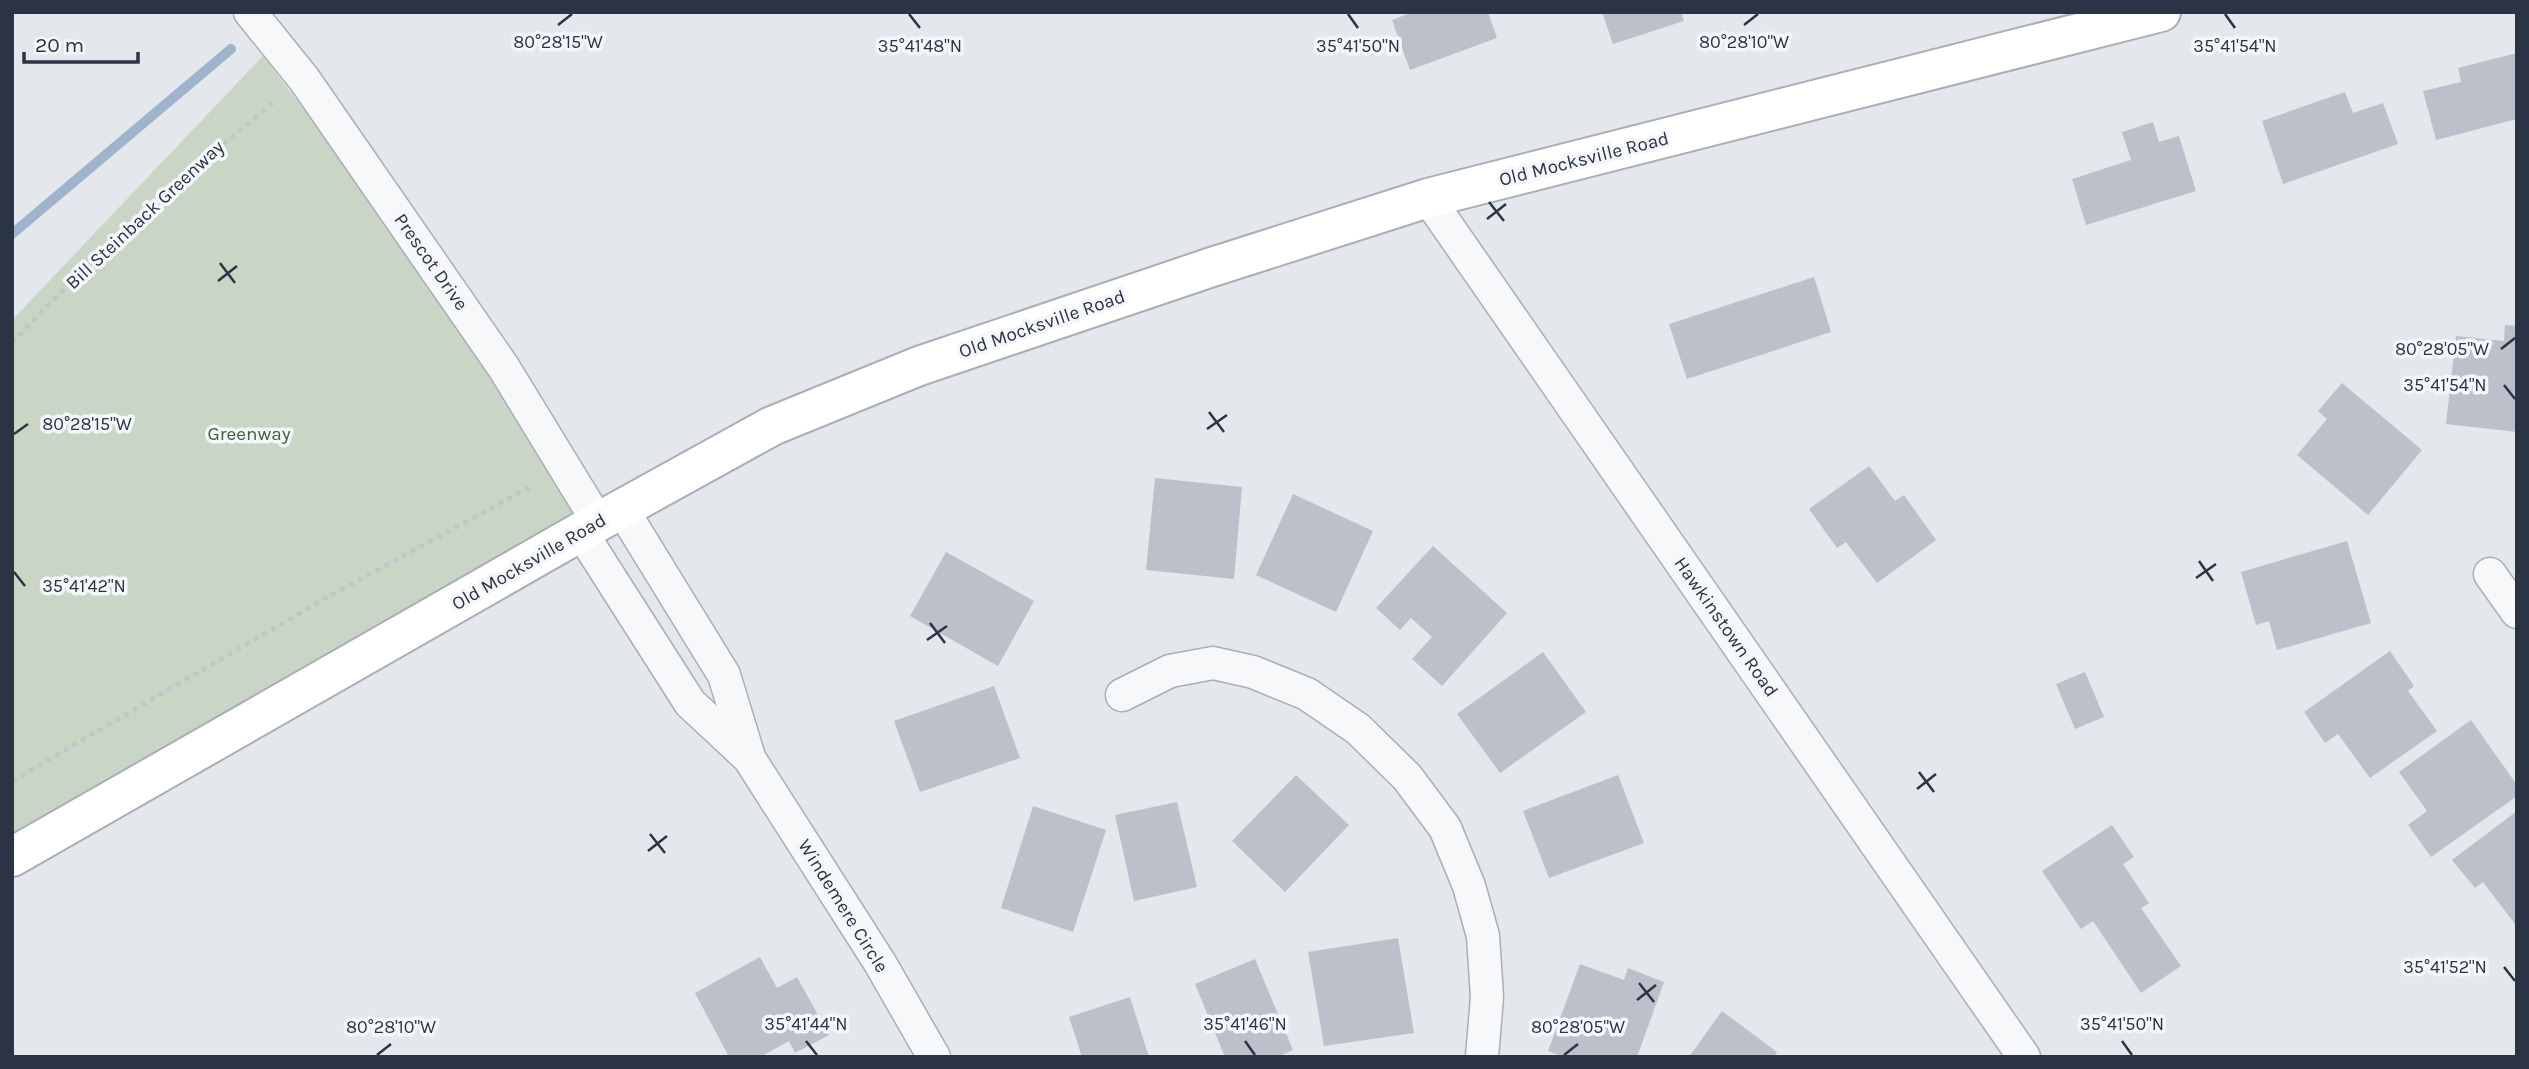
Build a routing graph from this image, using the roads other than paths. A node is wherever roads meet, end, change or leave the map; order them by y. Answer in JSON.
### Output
{"nodes":[{"id":1,"x":250,"y":12,"type":"edge"},
{"id":2,"x":2161,"y":12,"type":"edge"},
{"id":3,"x":1428,"y":198,"type":"junction"},
{"id":4,"x":600,"y":521,"type":"junction"},
{"id":5,"x":2490,"y":574,"type":"dead end"},
{"id":6,"x":2517,"y":612,"type":"edge"},
{"id":7,"x":1122,"y":695,"type":"dead end"},
{"id":8,"x":749,"y":758,"type":"junction"},
{"id":9,"x":12,"y":857,"type":"edge"},
{"id":10,"x":934,"y":1057,"type":"edge"},
{"id":11,"x":1482,"y":1057,"type":"edge"},
{"id":12,"x":2024,"y":1057,"type":"edge"}],
"edges":[{"from":1,"to":4,"type":"street","name":"Prescot Drive"},
{"from":2,"to":3,"type":"street","name":"Old Mocksville Road"},
{"from":3,"to":4,"type":"street","name":"Old Mocksville Road"},
{"from":3,"to":12,"type":"street","name":"Hawkinstown Road"},
{"from":4,"to":8,"type":"street","name":"Windemere Circle"},
{"from":4,"to":8,"type":"street","name":"Windemere Circle"},
{"from":4,"to":9,"type":"street","name":"Old Mocksville Road"},
{"from":5,"to":6,"type":"street"},
{"from":7,"to":11,"type":"street"},
{"from":8,"to":10,"type":"street","name":"Windemere Circle"}]}
